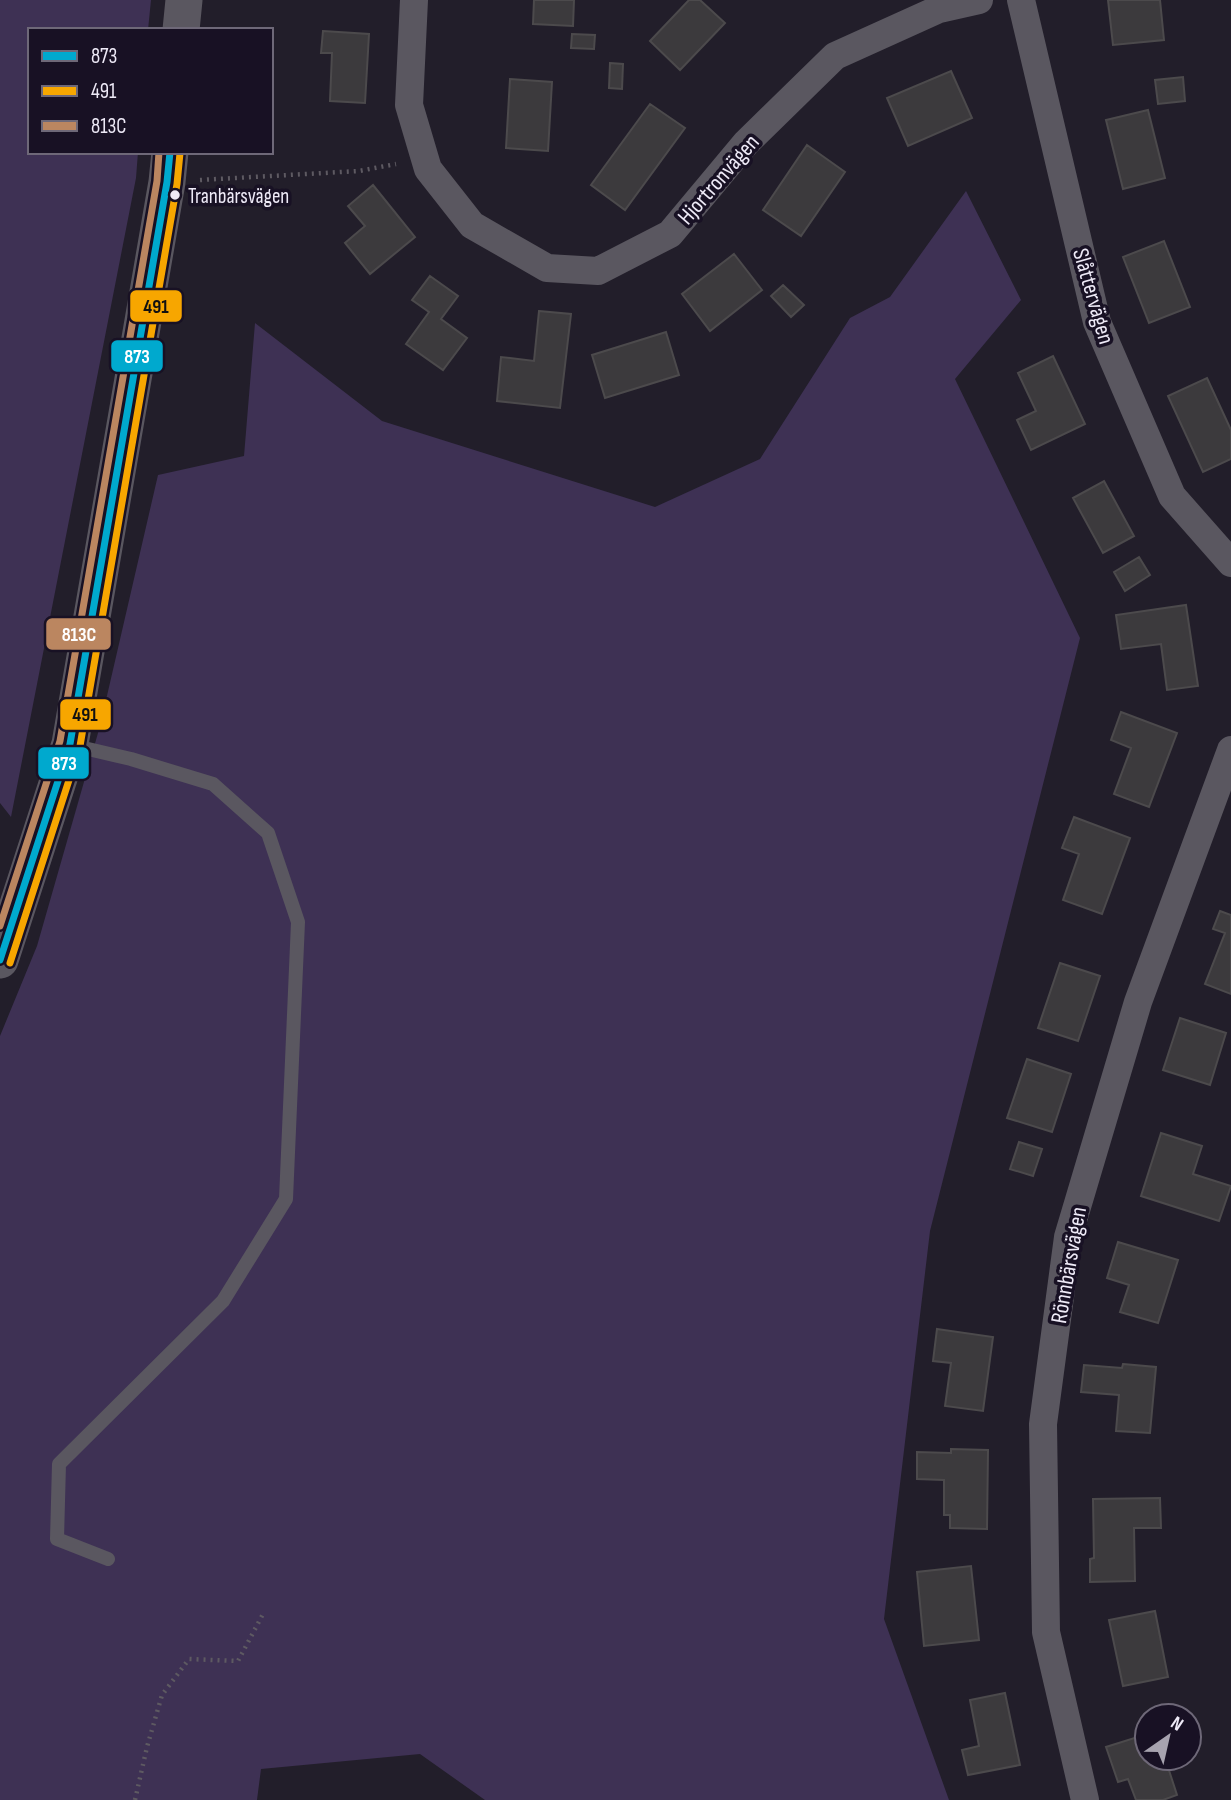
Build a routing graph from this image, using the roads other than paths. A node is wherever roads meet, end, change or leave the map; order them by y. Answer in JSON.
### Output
{"nodes":[{"id":1,"x":184,"y":0,"type":"edge"},
{"id":2,"x":414,"y":0,"type":"edge"},
{"id":3,"x":979,"y":0,"type":"edge"},
{"id":4,"x":1021,"y":0,"type":"edge"},
{"id":5,"x":181,"y":28,"type":"edge"},
{"id":6,"x":169,"y":167,"type":"edge"},
{"id":7,"x":1231,"y":563,"type":"edge"},
{"id":8,"x":70,"y":744,"type":"junction"},
{"id":9,"x":1231,"y":750,"type":"edge"},
{"id":10,"x":0,"y":960,"type":"edge"},
{"id":11,"x":108,"y":1559,"type":"dead end"},
{"id":12,"x":1085,"y":1800,"type":"edge"}],
"edges":[{"from":1,"to":5,"type":"street"},
{"from":2,"to":3,"type":"street","name":"Hjortronvägen"},
{"from":4,"to":7,"type":"street","name":"Slåttervägen"},
{"from":6,"to":8,"type":"street"},
{"from":8,"to":10,"type":"street"},
{"from":8,"to":11,"type":"lane"},
{"from":9,"to":12,"type":"street","name":"Rönnbärsvägen"}]}
